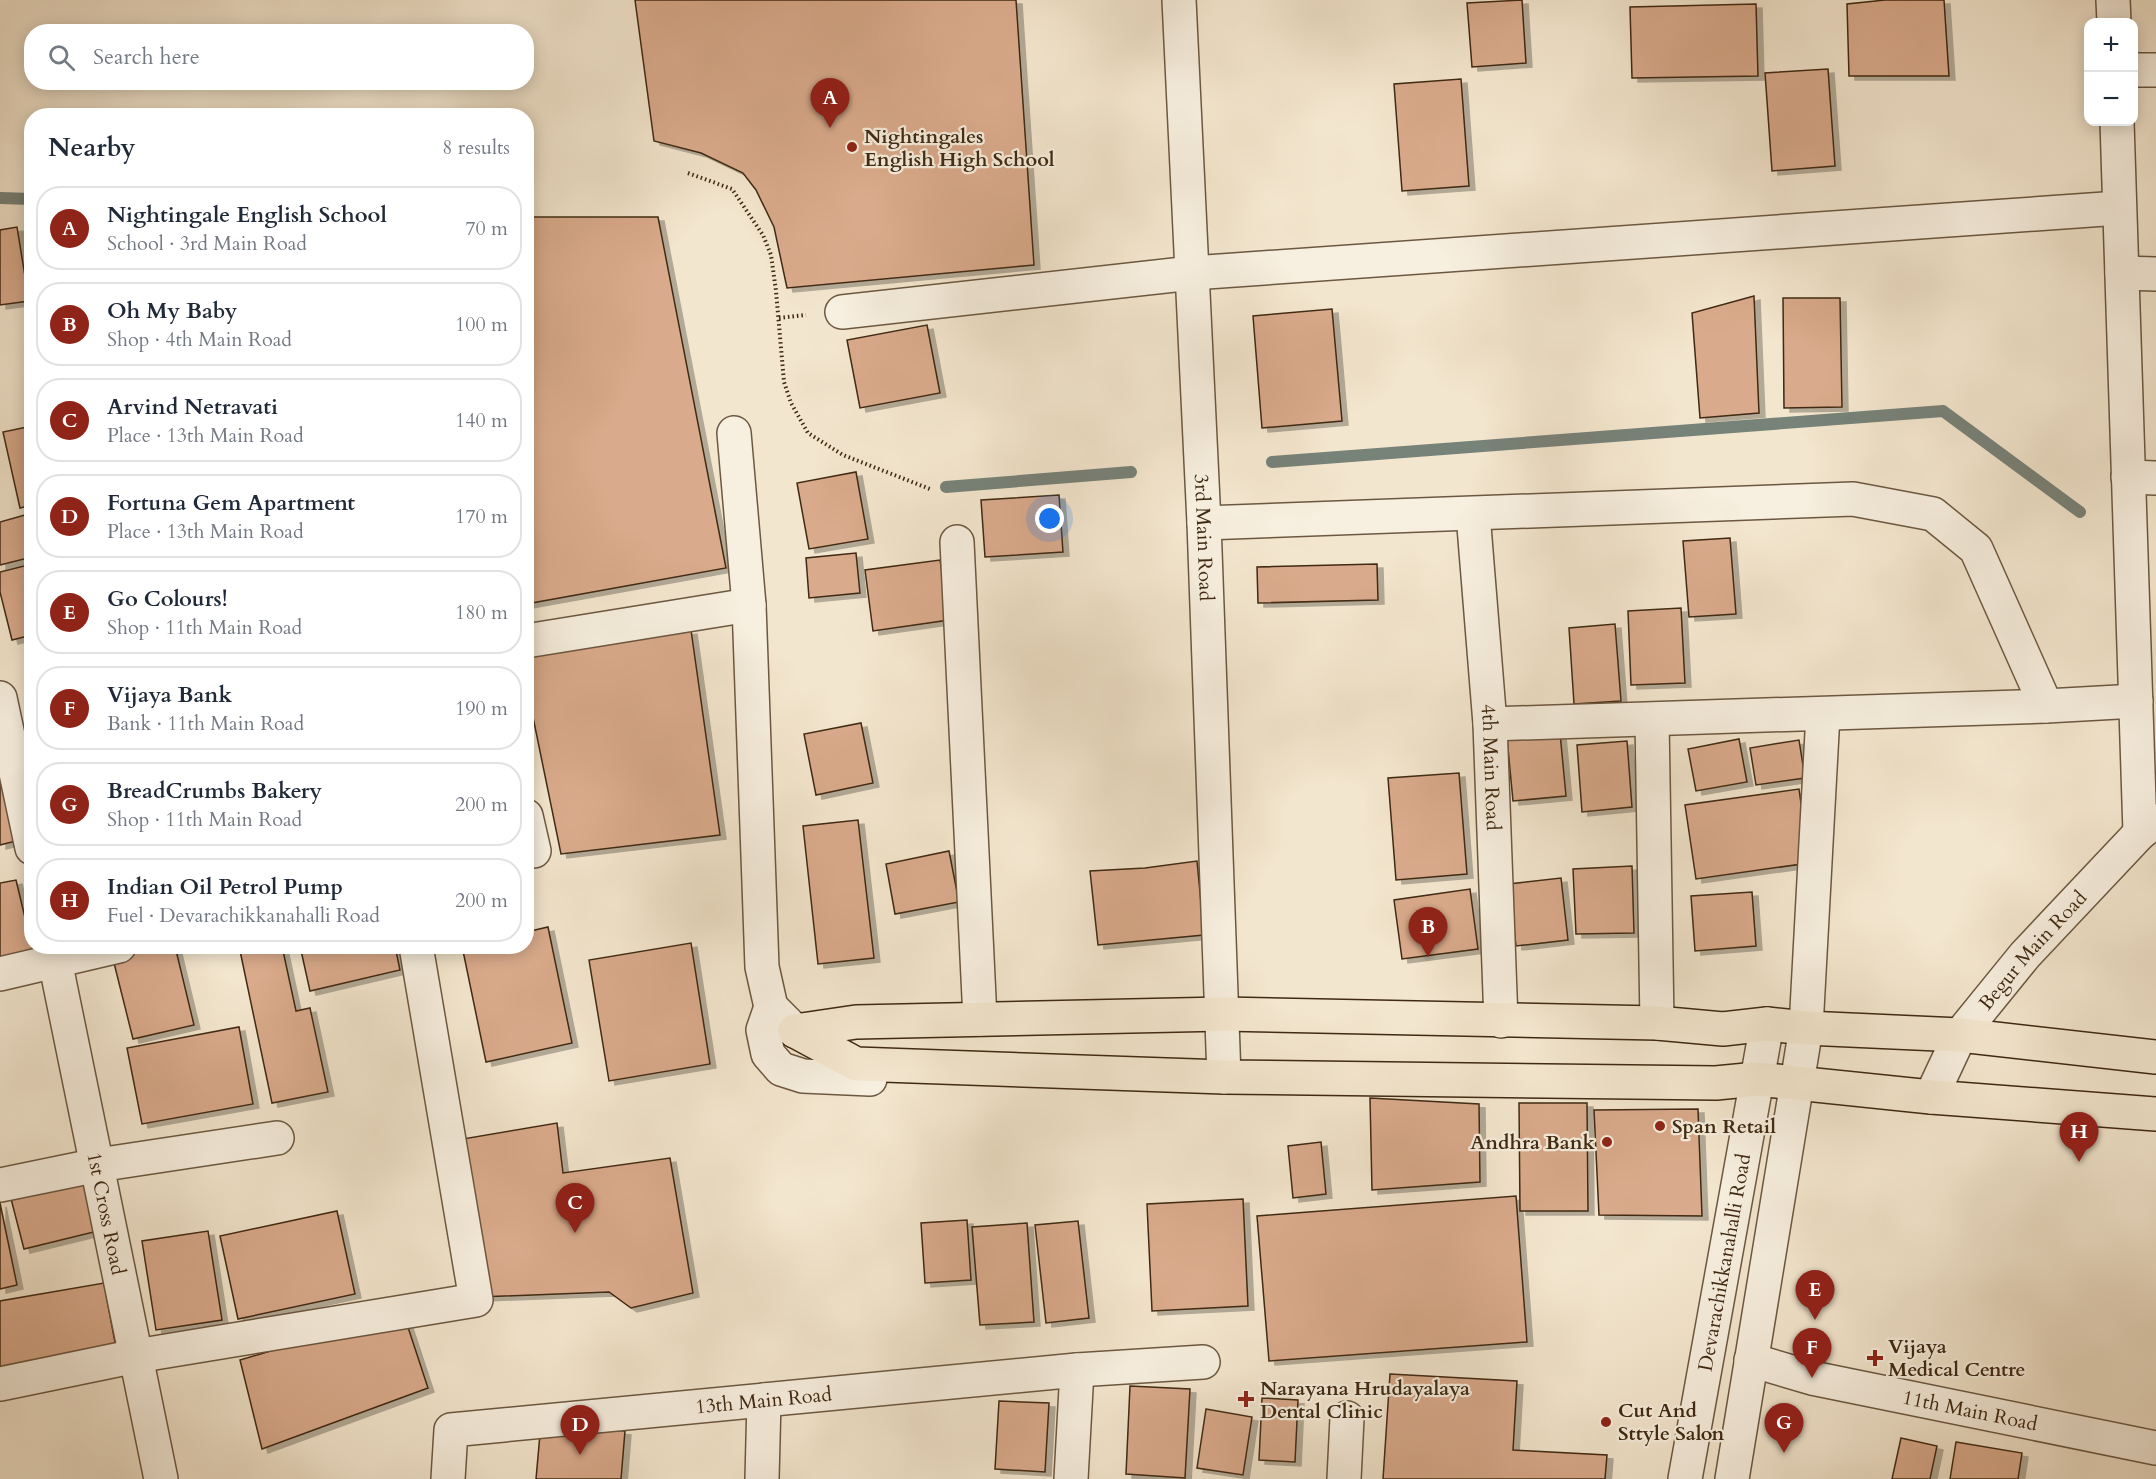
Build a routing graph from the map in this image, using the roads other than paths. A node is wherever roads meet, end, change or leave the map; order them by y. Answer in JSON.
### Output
{"nodes":[{"id":1,"x":1179,"y":0,"type":"edge"},
{"id":2,"x":2113,"y":0,"type":"edge"},
{"id":3,"x":2114,"y":18,"type":"edge"},
{"id":4,"x":2138,"y":70,"type":"edge"},
{"id":5,"x":2156,"y":70,"type":"edge"},
{"id":6,"x":2117,"y":126,"type":"edge"},
{"id":7,"x":2120,"y":207,"type":"junction"},
{"id":8,"x":1192,"y":273,"type":"junction"},
{"id":9,"x":2122,"y":273,"type":"junction"},
{"id":10,"x":2156,"y":274,"type":"edge"},
{"id":11,"x":843,"y":312,"type":"dead end"},
{"id":12,"x":734,"y":433,"type":"dead end"},
{"id":13,"x":2142,"y":478,"type":"edge"},
{"id":14,"x":1473,"y":514,"type":"junction"},
{"id":15,"x":1204,"y":523,"type":"junction"},
{"id":16,"x":957,"y":542,"type":"dead end"},
{"id":17,"x":749,"y":605,"type":"junction"},
{"id":18,"x":534,"y":640,"type":"edge"},
{"id":19,"x":2136,"y":701,"type":"junction"},
{"id":20,"x":2046,"y":706,"type":"junction"},
{"id":21,"x":1823,"y":714,"type":"junction"},
{"id":22,"x":9,"y":717,"type":"edge"},
{"id":23,"x":1652,"y":720,"type":"junction"},
{"id":24,"x":1490,"y":724,"type":"junction"},
{"id":25,"x":24,"y":802,"type":"edge"},
{"id":26,"x":2148,"y":827,"type":"edge"},
{"id":27,"x":54,"y":954,"type":"edge"},
{"id":28,"x":417,"y":954,"type":"edge"},
{"id":29,"x":0,"y":974,"type":"edge"},
{"id":30,"x":771,"y":1007,"type":"junction"},
{"id":31,"x":1222,"y":1014,"type":"junction"},
{"id":32,"x":980,"y":1019,"type":"junction"},
{"id":33,"x":1502,"y":1021,"type":"junction"},
{"id":34,"x":856,"y":1022,"type":"junction"},
{"id":35,"x":1657,"y":1023,"type":"junction"},
{"id":36,"x":1767,"y":1024,"type":"junction"},
{"id":37,"x":1806,"y":1028,"type":"junction"},
{"id":38,"x":795,"y":1031,"type":"junction"},
{"id":39,"x":1960,"y":1035,"type":"junction"},
{"id":40,"x":2156,"y":1057,"type":"edge"},
{"id":41,"x":863,"y":1071,"type":"junction"},
{"id":42,"x":1224,"y":1077,"type":"junction"},
{"id":43,"x":1757,"y":1079,"type":"junction"},
{"id":44,"x":1797,"y":1083,"type":"junction"},
{"id":45,"x":1931,"y":1097,"type":"junction"},
{"id":46,"x":2156,"y":1114,"type":"edge"},
{"id":47,"x":277,"y":1138,"type":"dead end"},
{"id":48,"x":98,"y":1165,"type":"junction"},
{"id":49,"x":0,"y":1185,"type":"edge"},
{"id":50,"x":136,"y":1356,"type":"junction"},
{"id":51,"x":1752,"y":1360,"type":"junction"},
{"id":52,"x":1203,"y":1362,"type":"dead end"},
{"id":53,"x":1077,"y":1370,"type":"junction"},
{"id":54,"x":0,"y":1384,"type":"edge"},
{"id":55,"x":764,"y":1400,"type":"junction"},
{"id":56,"x":1347,"y":1418,"type":"dead end"},
{"id":57,"x":2156,"y":1448,"type":"edge"},
{"id":58,"x":161,"y":1479,"type":"edge"},
{"id":59,"x":448,"y":1479,"type":"edge"},
{"id":60,"x":762,"y":1479,"type":"edge"},
{"id":61,"x":1071,"y":1479,"type":"edge"},
{"id":62,"x":1344,"y":1479,"type":"edge"},
{"id":63,"x":1685,"y":1479,"type":"edge"},
{"id":64,"x":1732,"y":1479,"type":"edge"}],
"edges":[{"from":1,"to":8,"type":"street","name":"3rd Main Road"},
{"from":2,"to":3,"type":"street"},
{"from":4,"to":5,"type":"street"},
{"from":6,"to":7,"type":"street"},
{"from":7,"to":8,"type":"street"},
{"from":7,"to":9,"type":"street"},
{"from":8,"to":11,"type":"street"},
{"from":8,"to":15,"type":"street","name":"3rd Main Road"},
{"from":9,"to":10,"type":"street"},
{"from":9,"to":13,"type":"street"},
{"from":12,"to":17,"type":"street"},
{"from":13,"to":19,"type":"street"},
{"from":14,"to":15,"type":"street"},
{"from":14,"to":20,"type":"street"},
{"from":14,"to":24,"type":"street","name":"4th Main Road"},
{"from":15,"to":31,"type":"street","name":"3rd Main Road"},
{"from":16,"to":32,"type":"street"},
{"from":17,"to":18,"type":"street"},
{"from":17,"to":30,"type":"street"},
{"from":19,"to":20,"type":"street"},
{"from":19,"to":26,"type":"street"},
{"from":20,"to":21,"type":"street"},
{"from":21,"to":23,"type":"street"},
{"from":21,"to":37,"type":"street"},
{"from":22,"to":25,"type":"street"},
{"from":23,"to":24,"type":"street"},
{"from":23,"to":35,"type":"street"},
{"from":24,"to":33,"type":"street","name":"4th Main Road"},
{"from":26,"to":39,"type":"street","name":"Begur Main Road"},
{"from":27,"to":29,"type":"street"},
{"from":27,"to":48,"type":"street","name":"1st Cross Road"},
{"from":28,"to":50,"type":"street"},
{"from":30,"to":38,"type":"street"},
{"from":30,"to":41,"type":"street"},
{"from":31,"to":32,"type":"main road"},
{"from":31,"to":33,"type":"main road"},
{"from":31,"to":42,"type":"street","name":"3rd Main Road"},
{"from":32,"to":34,"type":"main road"},
{"from":33,"to":35,"type":"main road"},
{"from":34,"to":38,"type":"main road"},
{"from":34,"to":41,"type":"main road"},
{"from":35,"to":36,"type":"main road"},
{"from":36,"to":37,"type":"main road"},
{"from":36,"to":43,"type":"street","name":"Devarachikkanahalli Road"},
{"from":37,"to":39,"type":"main road"},
{"from":37,"to":44,"type":"street"},
{"from":38,"to":41,"type":"main road"},
{"from":39,"to":40,"type":"main road"},
{"from":39,"to":45,"type":"street","name":"Begur Main Road"},
{"from":41,"to":42,"type":"main road"},
{"from":42,"to":43,"type":"main road"},
{"from":43,"to":44,"type":"main road"},
{"from":43,"to":63,"type":"street","name":"Devarachikkanahalli Road"},
{"from":44,"to":45,"type":"main road"},
{"from":44,"to":51,"type":"street"},
{"from":45,"to":46,"type":"main road"},
{"from":47,"to":48,"type":"street"},
{"from":48,"to":49,"type":"street"},
{"from":48,"to":50,"type":"street","name":"1st Cross Road"},
{"from":50,"to":54,"type":"street"},
{"from":50,"to":58,"type":"street","name":"1st Cross Road"},
{"from":51,"to":57,"type":"street","name":"11th Main Road"},
{"from":51,"to":64,"type":"street"},
{"from":52,"to":53,"type":"street","name":"13th Main Road"},
{"from":53,"to":55,"type":"street","name":"13th Main Road"},
{"from":53,"to":61,"type":"street"},
{"from":55,"to":59,"type":"street","name":"13th Main Road"},
{"from":55,"to":60,"type":"street"},
{"from":56,"to":62,"type":"street"}]}
